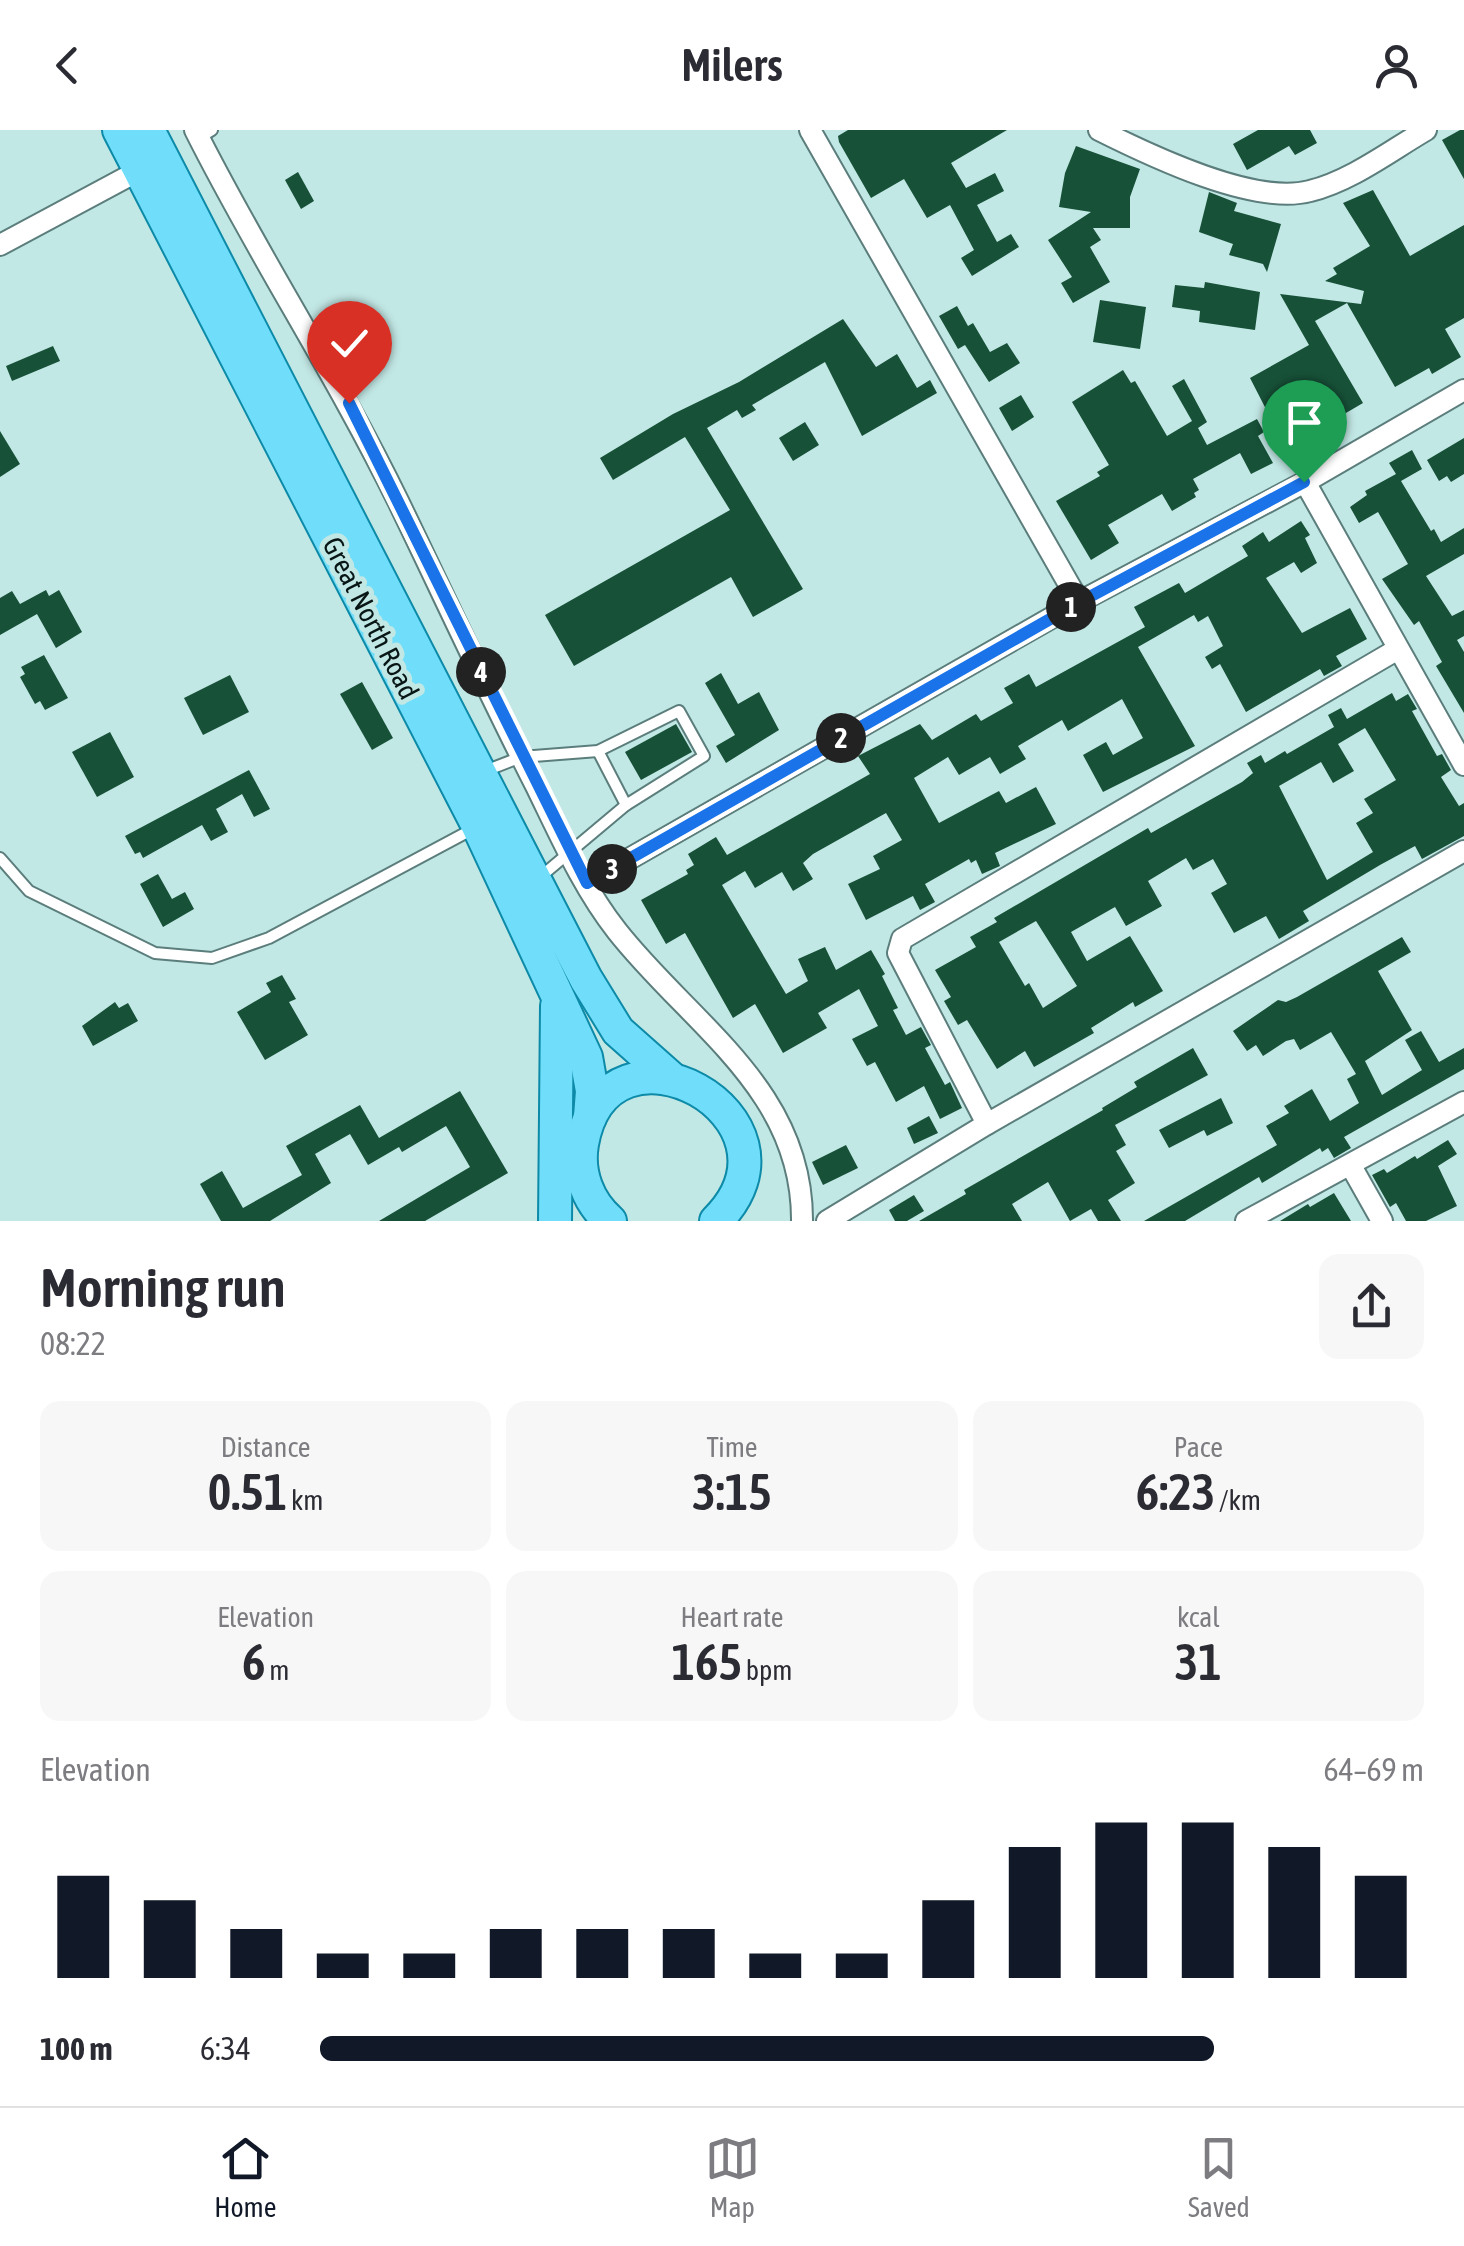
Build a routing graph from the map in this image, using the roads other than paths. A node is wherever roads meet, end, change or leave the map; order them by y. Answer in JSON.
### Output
{"nodes":[{"id":1,"x":119,"y":130,"type":"edge"},
{"id":2,"x":810,"y":130,"type":"edge"},
{"id":3,"x":1099,"y":130,"type":"edge"},
{"id":4,"x":1426,"y":130,"type":"edge"},
{"id":5,"x":202,"y":133,"type":"edge"},
{"id":6,"x":150,"y":152,"type":"edge"},
{"id":7,"x":0,"y":246,"type":"edge"},
{"id":8,"x":1464,"y":390,"type":"edge"},
{"id":9,"x":1304,"y":482,"type":"junction"},
{"id":10,"x":1080,"y":602,"type":"junction"},
{"id":11,"x":1398,"y":650,"type":"junction"},
{"id":12,"x":598,"y":751,"type":"junction"},
{"id":13,"x":521,"y":757,"type":"junction"},
{"id":14,"x":1464,"y":766,"type":"edge"},
{"id":15,"x":479,"y":774,"type":"junction"},
{"id":16,"x":626,"y":805,"type":"junction"},
{"id":17,"x":478,"y":826,"type":"junction"},
{"id":18,"x":1464,"y":851,"type":"edge"},
{"id":19,"x":570,"y":854,"type":"junction"},
{"id":20,"x":0,"y":858,"type":"edge"},
{"id":21,"x":534,"y":882,"type":"junction"},
{"id":22,"x":587,"y":883,"type":"junction"},
{"id":23,"x":556,"y":997,"type":"junction"},
{"id":24,"x":671,"y":1078,"type":"junction"},
{"id":25,"x":1464,"y":1102,"type":"edge"},
{"id":26,"x":590,"y":1117,"type":"junction"},
{"id":27,"x":987,"y":1124,"type":"junction"},
{"id":28,"x":1351,"y":1166,"type":"junction"},
{"id":29,"x":727,"y":1215,"type":"edge"},
{"id":30,"x":834,"y":1218,"type":"edge"},
{"id":31,"x":555,"y":1221,"type":"edge"},
{"id":32,"x":610,"y":1221,"type":"edge"},
{"id":33,"x":802,"y":1221,"type":"edge"},
{"id":34,"x":1246,"y":1221,"type":"edge"},
{"id":35,"x":1382,"y":1221,"type":"edge"}],
"edges":[{"from":1,"to":6,"type":"main road","name":"Great North Road"},
{"from":2,"to":10,"type":"street"},
{"from":3,"to":4,"type":"street"},
{"from":5,"to":6,"type":"street"},
{"from":5,"to":13,"type":"street"},
{"from":6,"to":7,"type":"street"},
{"from":6,"to":15,"type":"main road","name":"Great North Road"},
{"from":6,"to":17,"type":"main road","name":"Great North Road"},
{"from":8,"to":9,"type":"street"},
{"from":9,"to":10,"type":"street"},
{"from":9,"to":11,"type":"street"},
{"from":10,"to":22,"type":"street"},
{"from":11,"to":14,"type":"street"},
{"from":11,"to":27,"type":"street"},
{"from":12,"to":13,"type":"lane"},
{"from":12,"to":16,"type":"lane"},
{"from":12,"to":16,"type":"lane"},
{"from":13,"to":15,"type":"lane"},
{"from":13,"to":19,"type":"street"},
{"from":15,"to":21,"type":"main road","name":"Great North Road"},
{"from":16,"to":19,"type":"lane"},
{"from":17,"to":20,"type":"lane"},
{"from":17,"to":23,"type":"main road","name":"Great North Road"},
{"from":18,"to":27,"type":"street"},
{"from":19,"to":21,"type":"lane"},
{"from":19,"to":22,"type":"street"},
{"from":21,"to":24,"type":"main road","name":"Great North Road"},
{"from":22,"to":33,"type":"street"},
{"from":23,"to":26,"type":"main road","name":"Great North Road"},
{"from":23,"to":31,"type":"main road"},
{"from":24,"to":26,"type":"main road"},
{"from":24,"to":29,"type":"main road","name":"Great North Road"},
{"from":25,"to":28,"type":"street"},
{"from":26,"to":32,"type":"main road","name":"Great North Road"},
{"from":27,"to":30,"type":"street"},
{"from":28,"to":34,"type":"street"},
{"from":28,"to":35,"type":"street"}]}
